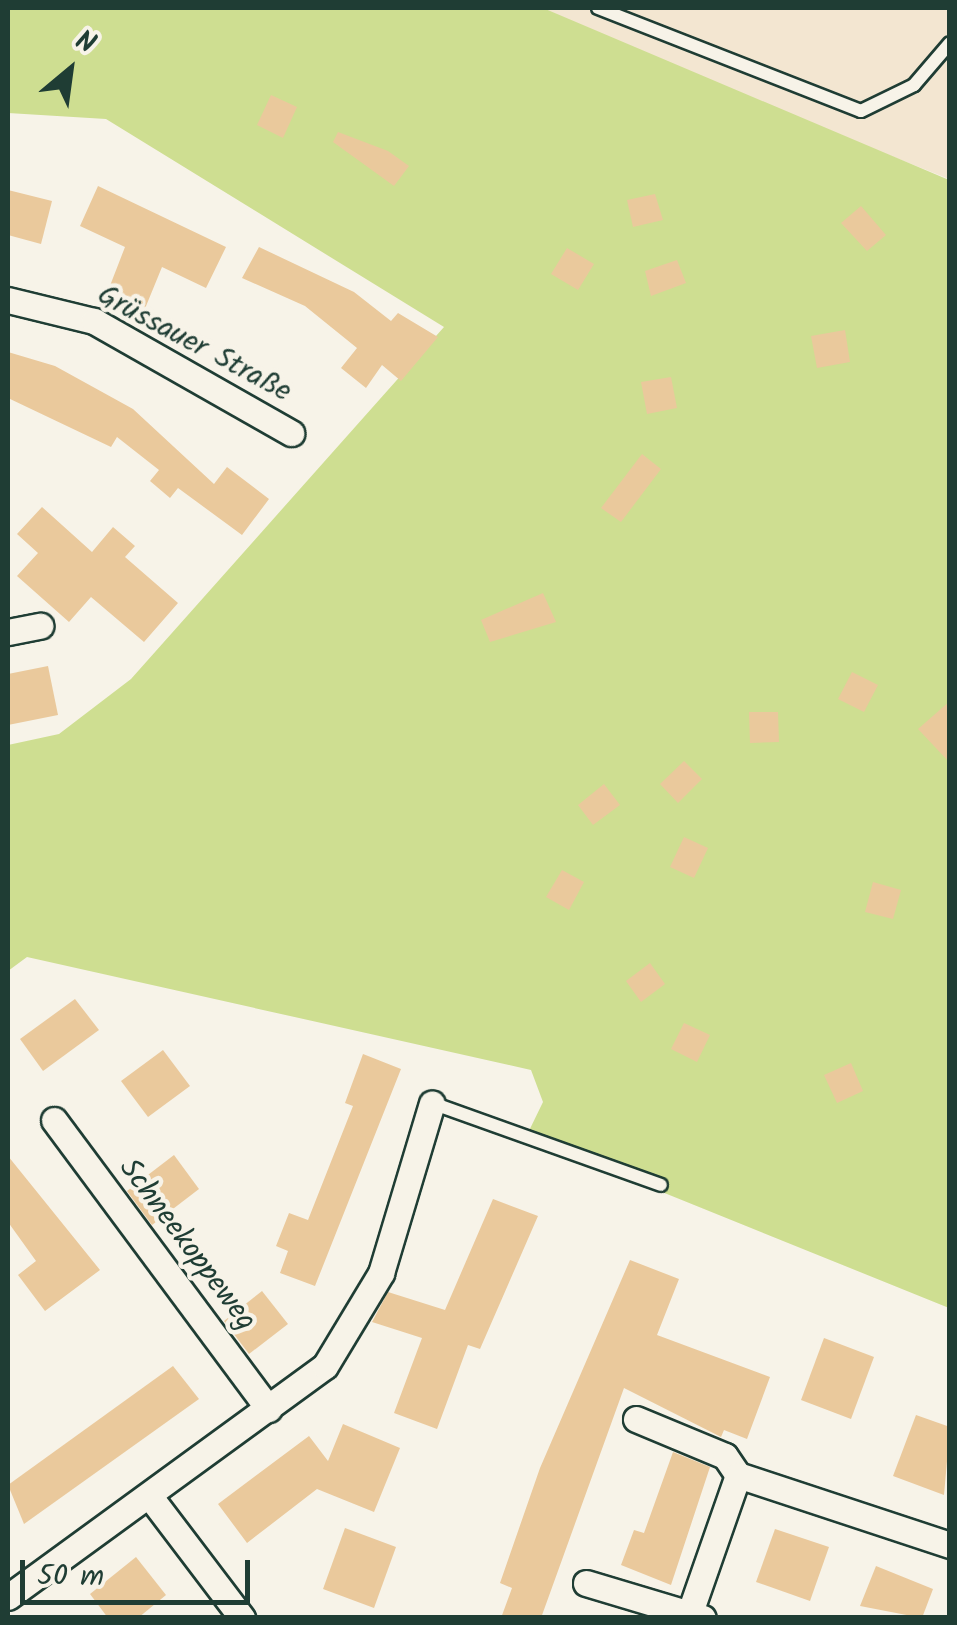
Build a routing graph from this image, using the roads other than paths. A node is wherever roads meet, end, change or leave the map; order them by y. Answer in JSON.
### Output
{"nodes":[{"id":1,"x":598,"y":8,"type":"edge"},
{"id":2,"x":950,"y":43,"type":"edge"},
{"id":3,"x":8,"y":300,"type":"edge"},
{"id":4,"x":291,"y":433,"type":"dead end"},
{"id":5,"x":40,"y":626,"type":"dead end"},
{"id":6,"x":8,"y":632,"type":"edge"},
{"id":7,"x":432,"y":1104,"type":"joint"},
{"id":8,"x":54,"y":1120,"type":"dead end"},
{"id":9,"x":661,"y":1185,"type":"dead end"},
{"id":10,"x":268,"y":1409,"type":"junction"},
{"id":11,"x":636,"y":1419,"type":"dead end"},
{"id":12,"x":738,"y":1475,"type":"junction"},
{"id":13,"x":151,"y":1498,"type":"junction"},
{"id":14,"x":950,"y":1545,"type":"edge"},
{"id":15,"x":586,"y":1583,"type":"dead end"},
{"id":16,"x":8,"y":1597,"type":"edge"},
{"id":17,"x":693,"y":1617,"type":"edge"},
{"id":18,"x":242,"y":1618,"type":"edge"}],
"edges":[{"from":1,"to":2,"type":"lane"},
{"from":3,"to":4,"type":"street","name":"Grüssauer Straße"},
{"from":5,"to":6,"type":"street"},
{"from":7,"to":9,"type":"lane"},
{"from":7,"to":10,"type":"street"},
{"from":8,"to":10,"type":"street","name":"Schneekoppeweg"},
{"from":10,"to":13,"type":"street"},
{"from":11,"to":12,"type":"street"},
{"from":12,"to":14,"type":"street"},
{"from":12,"to":17,"type":"street"},
{"from":13,"to":16,"type":"street"},
{"from":13,"to":18,"type":"street"},
{"from":15,"to":17,"type":"street"}]}
